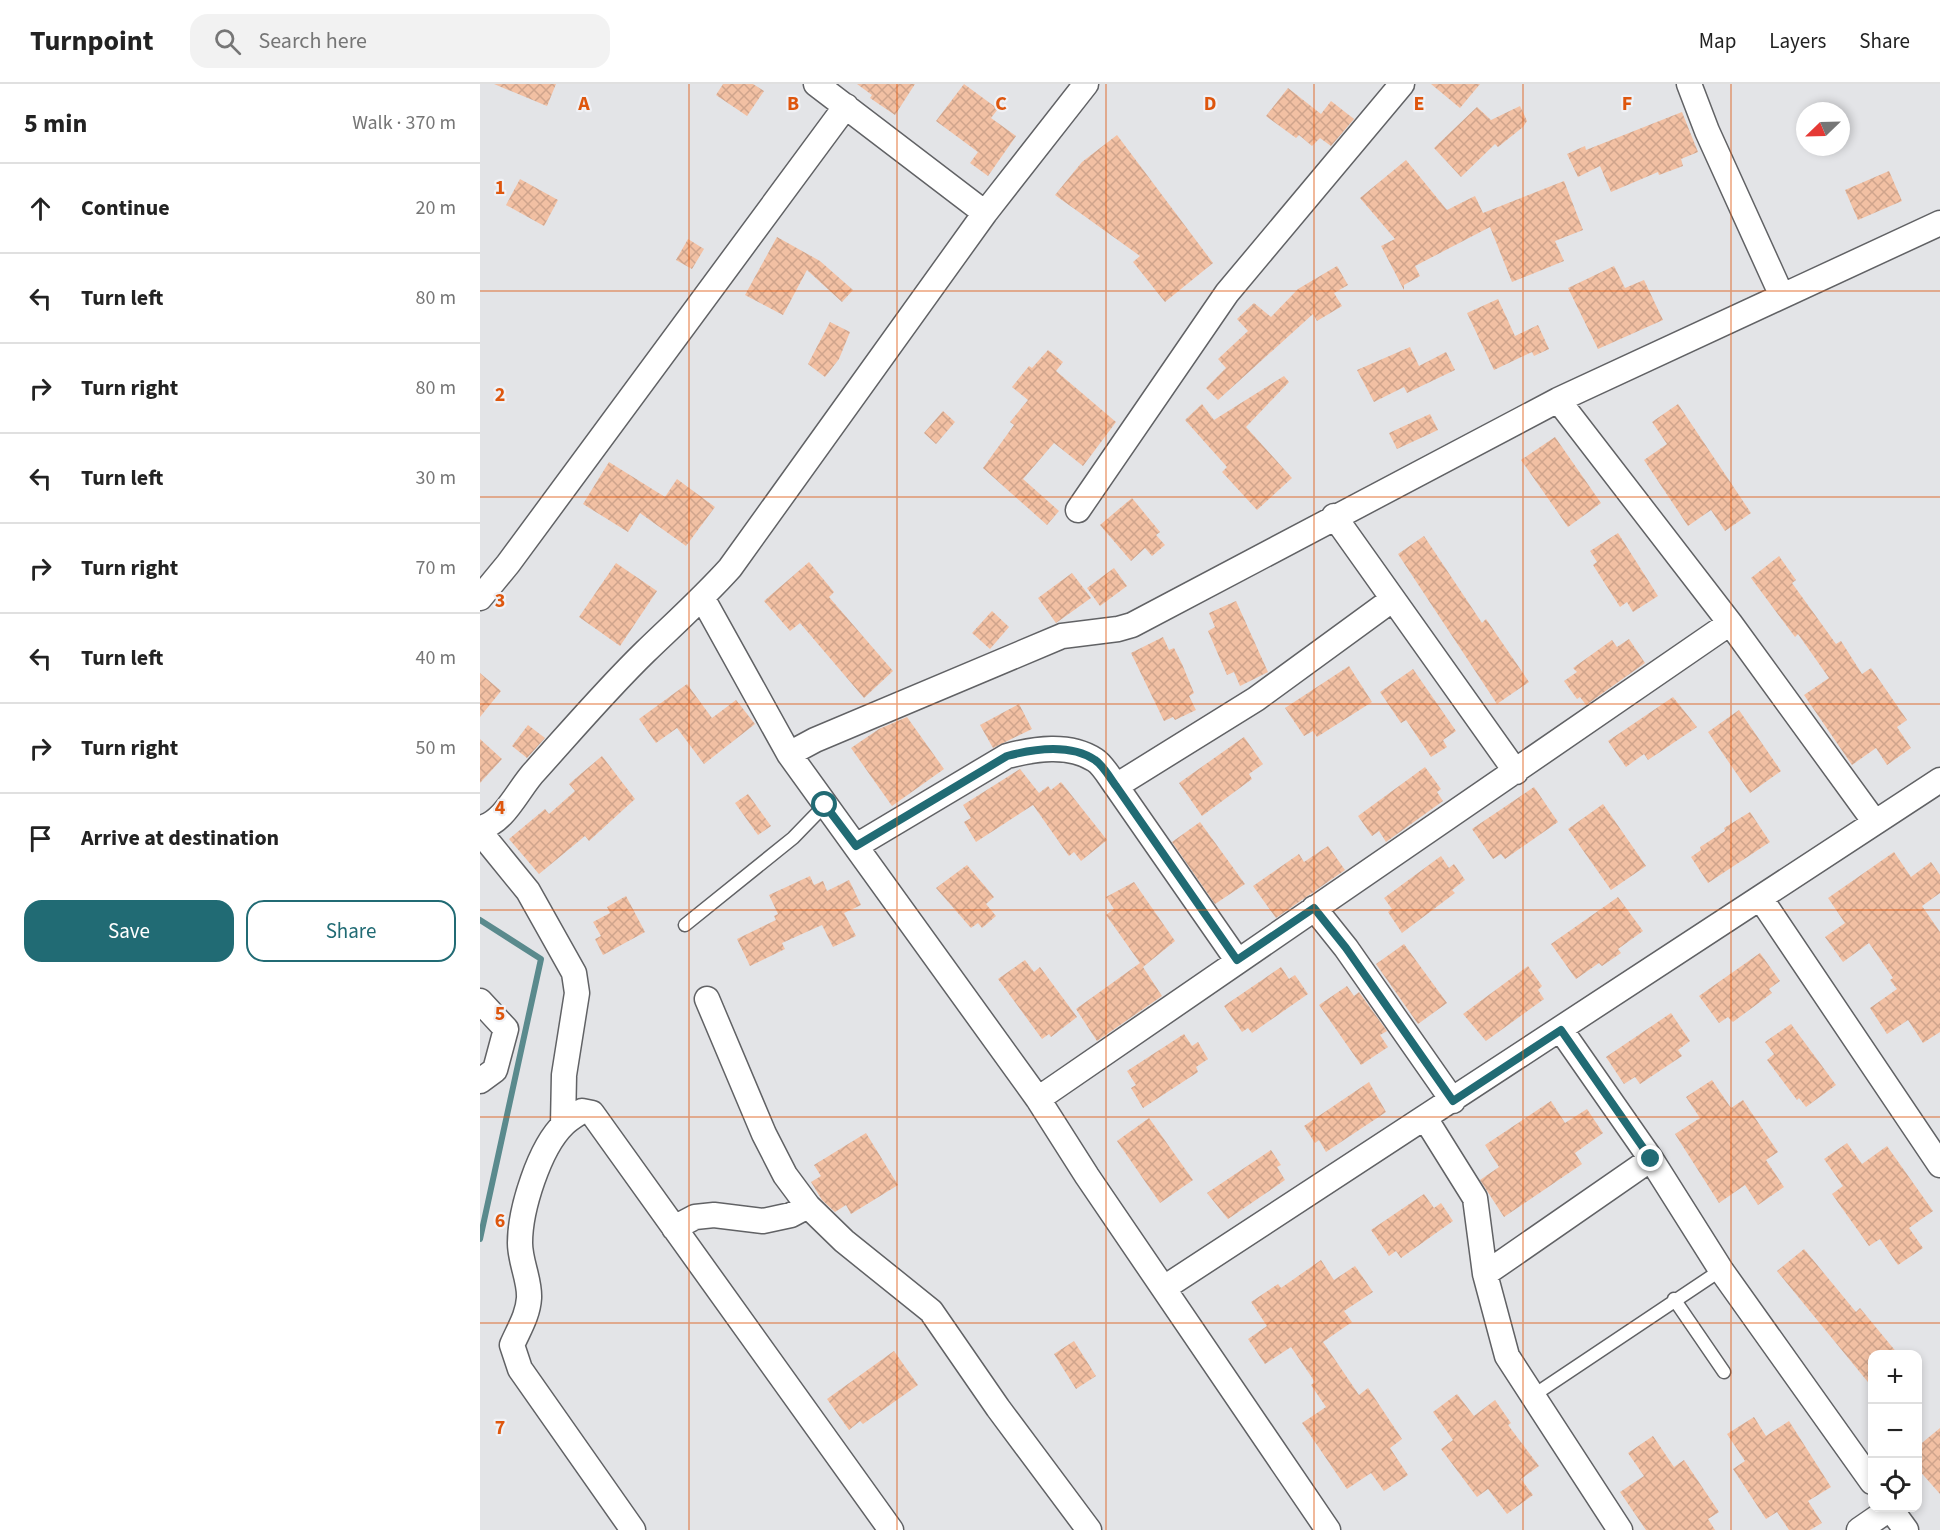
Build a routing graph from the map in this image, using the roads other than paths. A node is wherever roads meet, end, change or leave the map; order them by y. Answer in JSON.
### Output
{"nodes":[{"id":1,"x":816,"y":84,"type":"edge"},
{"id":2,"x":1086,"y":84,"type":"edge"},
{"id":3,"x":1402,"y":84,"type":"edge"},
{"id":4,"x":1689,"y":84,"type":"edge"},
{"id":5,"x":846,"y":106,"type":"junction"},
{"id":6,"x":985,"y":213,"type":"junction"},
{"id":7,"x":1940,"y":223,"type":"edge"},
{"id":8,"x":1781,"y":294,"type":"junction"},
{"id":9,"x":1558,"y":400,"type":"junction"},
{"id":10,"x":1078,"y":510,"type":"dead end"},
{"id":11,"x":1334,"y":516,"type":"junction"},
{"id":12,"x":480,"y":598,"type":"edge"},
{"id":13,"x":703,"y":598,"type":"junction"},
{"id":14,"x":1393,"y":600,"type":"junction"},
{"id":15,"x":1730,"y":623,"type":"junction"},
{"id":16,"x":789,"y":754,"type":"junction"},
{"id":17,"x":1516,"y":772,"type":"junction"},
{"id":18,"x":1940,"y":780,"type":"edge"},
{"id":19,"x":1116,"y":786,"type":"junction"},
{"id":20,"x":825,"y":805,"type":"junction"},
{"id":21,"x":1874,"y":821,"type":"junction"},
{"id":22,"x":480,"y":830,"type":"edge"},
{"id":23,"x":856,"y":846,"type":"junction"},
{"id":24,"x":1761,"y":899,"type":"junction"},
{"id":25,"x":1314,"y":908,"type":"junction"},
{"id":26,"x":685,"y":924,"type":"dead end"},
{"id":27,"x":1237,"y":960,"type":"junction"},
{"id":28,"x":707,"y":999,"type":"dead end"},
{"id":29,"x":480,"y":1001,"type":"edge"},
{"id":30,"x":1561,"y":1030,"type":"junction"},
{"id":31,"x":480,"y":1081,"type":"edge"},
{"id":32,"x":1038,"y":1099,"type":"junction"},
{"id":33,"x":1453,"y":1101,"type":"junction"},
{"id":34,"x":1425,"y":1118,"type":"junction"},
{"id":35,"x":563,"y":1125,"type":"junction"},
{"id":36,"x":1651,"y":1159,"type":"junction"},
{"id":37,"x":1940,"y":1165,"type":"edge"},
{"id":38,"x":808,"y":1206,"type":"junction"},
{"id":39,"x":674,"y":1228,"type":"junction"},
{"id":40,"x":1721,"y":1270,"type":"junction"},
{"id":41,"x":1485,"y":1274,"type":"junction"},
{"id":42,"x":1164,"y":1288,"type":"junction"},
{"id":43,"x":1674,"y":1299,"type":"junction"},
{"id":44,"x":1724,"y":1372,"type":"dead end"},
{"id":45,"x":1531,"y":1397,"type":"junction"},
{"id":46,"x":1868,"y":1476,"type":"edge"},
{"id":47,"x":1885,"y":1512,"type":"edge"},
{"id":48,"x":1894,"y":1512,"type":"edge"},
{"id":49,"x":633,"y":1530,"type":"edge"},
{"id":50,"x":891,"y":1530,"type":"edge"},
{"id":51,"x":1089,"y":1530,"type":"edge"},
{"id":52,"x":1328,"y":1530,"type":"edge"},
{"id":53,"x":1620,"y":1530,"type":"edge"},
{"id":54,"x":1859,"y":1530,"type":"edge"},
{"id":55,"x":1906,"y":1530,"type":"edge"}],
"edges":[{"from":1,"to":5,"type":"street"},
{"from":2,"to":6,"type":"street"},
{"from":3,"to":10,"type":"street"},
{"from":4,"to":8,"type":"street"},
{"from":5,"to":6,"type":"street"},
{"from":5,"to":12,"type":"street"},
{"from":6,"to":13,"type":"street"},
{"from":7,"to":8,"type":"street"},
{"from":8,"to":9,"type":"street"},
{"from":9,"to":11,"type":"street"},
{"from":9,"to":15,"type":"street"},
{"from":11,"to":14,"type":"street"},
{"from":11,"to":16,"type":"street"},
{"from":13,"to":16,"type":"street"},
{"from":13,"to":22,"type":"street"},
{"from":14,"to":17,"type":"street"},
{"from":14,"to":19,"type":"street"},
{"from":15,"to":17,"type":"street"},
{"from":15,"to":21,"type":"street"},
{"from":16,"to":20,"type":"street"},
{"from":17,"to":25,"type":"street"},
{"from":18,"to":21,"type":"street"},
{"from":19,"to":23,"type":"street"},
{"from":19,"to":27,"type":"street"},
{"from":20,"to":23,"type":"street"},
{"from":20,"to":26,"type":"lane"},
{"from":21,"to":24,"type":"street"},
{"from":22,"to":35,"type":"street"},
{"from":23,"to":32,"type":"street"},
{"from":24,"to":30,"type":"street"},
{"from":24,"to":37,"type":"street"},
{"from":25,"to":27,"type":"street"},
{"from":25,"to":33,"type":"street"},
{"from":27,"to":32,"type":"street"},
{"from":28,"to":38,"type":"street"},
{"from":29,"to":31,"type":"street"},
{"from":30,"to":33,"type":"street"},
{"from":30,"to":36,"type":"street"},
{"from":32,"to":42,"type":"street"},
{"from":33,"to":34,"type":"street"},
{"from":34,"to":41,"type":"street"},
{"from":34,"to":42,"type":"street"},
{"from":35,"to":39,"type":"street"},
{"from":35,"to":49,"type":"street"},
{"from":36,"to":40,"type":"street"},
{"from":36,"to":41,"type":"street"},
{"from":38,"to":39,"type":"street"},
{"from":38,"to":51,"type":"street"},
{"from":39,"to":50,"type":"street"},
{"from":40,"to":43,"type":"lane"},
{"from":40,"to":46,"type":"street"},
{"from":41,"to":45,"type":"street"},
{"from":42,"to":52,"type":"street"},
{"from":43,"to":44,"type":"lane"},
{"from":43,"to":45,"type":"lane"},
{"from":45,"to":53,"type":"street"},
{"from":47,"to":54,"type":"street"},
{"from":48,"to":55,"type":"street"}]}
